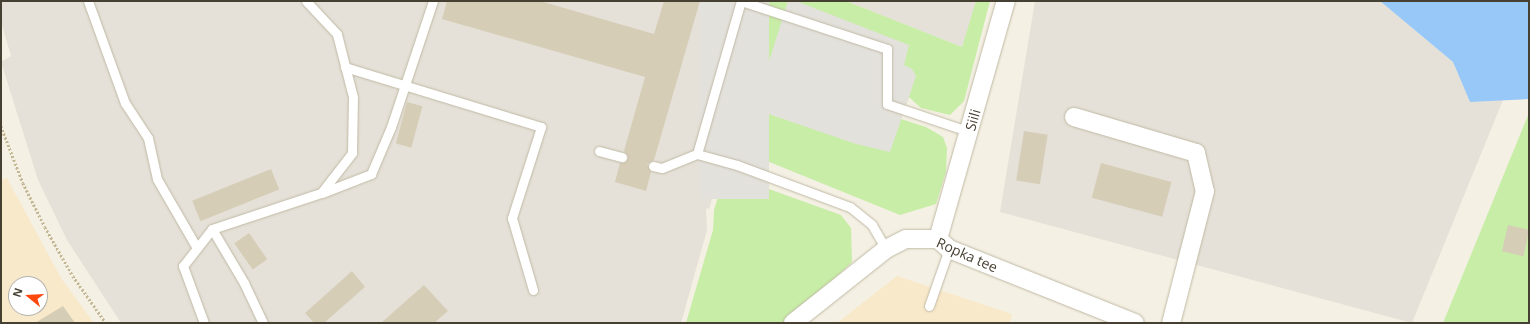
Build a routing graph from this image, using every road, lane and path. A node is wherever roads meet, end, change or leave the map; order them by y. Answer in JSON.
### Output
{"nodes":[{"id":1,"x":88,"y":1,"type":"edge"},
{"id":2,"x":306,"y":1,"type":"edge"},
{"id":3,"x":432,"y":1,"type":"edge"},
{"id":4,"x":1006,"y":1,"type":"edge"},
{"id":5,"x":345,"y":67,"type":"junction"},
{"id":6,"x":404,"y":85,"type":"junction"},
{"id":7,"x":1074,"y":117,"type":"dead end"},
{"id":8,"x":1,"y":126,"type":"edge"},
{"id":9,"x":970,"y":132,"type":"junction"},
{"id":10,"x":599,"y":151,"type":"dead end"},
{"id":11,"x":697,"y":154,"type":"junction"},
{"id":12,"x":622,"y":157,"type":"dead end"},
{"id":13,"x":653,"y":166,"type":"dead end"},
{"id":14,"x":321,"y":193,"type":"junction"},
{"id":15,"x":212,"y":228,"type":"junction"},
{"id":16,"x":943,"y":244,"type":"junction"},
{"id":17,"x":197,"y":248,"type":"junction"},
{"id":18,"x":886,"y":249,"type":"junction"},
{"id":19,"x":533,"y":290,"type":"dead end"},
{"id":20,"x":929,"y":306,"type":"dead end"},
{"id":21,"x":106,"y":323,"type":"edge"},
{"id":22,"x":204,"y":323,"type":"edge"},
{"id":23,"x":263,"y":323,"type":"edge"},
{"id":24,"x":793,"y":323,"type":"edge"},
{"id":25,"x":1133,"y":323,"type":"edge"},
{"id":26,"x":1171,"y":323,"type":"edge"}],
"edges":[{"from":1,"to":17,"type":"lane"},
{"from":2,"to":5,"type":"lane"},
{"from":3,"to":6,"type":"lane"},
{"from":4,"to":9,"type":"street","name":"Siili"},
{"from":5,"to":6,"type":"lane"},
{"from":5,"to":14,"type":"lane"},
{"from":6,"to":14,"type":"lane"},
{"from":6,"to":19,"type":"lane"},
{"from":7,"to":26,"type":"street"},
{"from":8,"to":21,"type":"path"},
{"from":9,"to":11,"type":"lane"},
{"from":9,"to":16,"type":"street","name":"Siili"},
{"from":10,"to":12,"type":"lane"},
{"from":11,"to":13,"type":"lane"},
{"from":11,"to":18,"type":"lane"},
{"from":14,"to":15,"type":"lane"},
{"from":15,"to":17,"type":"lane"},
{"from":15,"to":23,"type":"lane"},
{"from":16,"to":18,"type":"street","name":"Ropka tee"},
{"from":16,"to":20,"type":"lane"},
{"from":16,"to":25,"type":"street","name":"Ropka tee"},
{"from":17,"to":22,"type":"lane"},
{"from":18,"to":24,"type":"street","name":"Ropka tee"}]}
